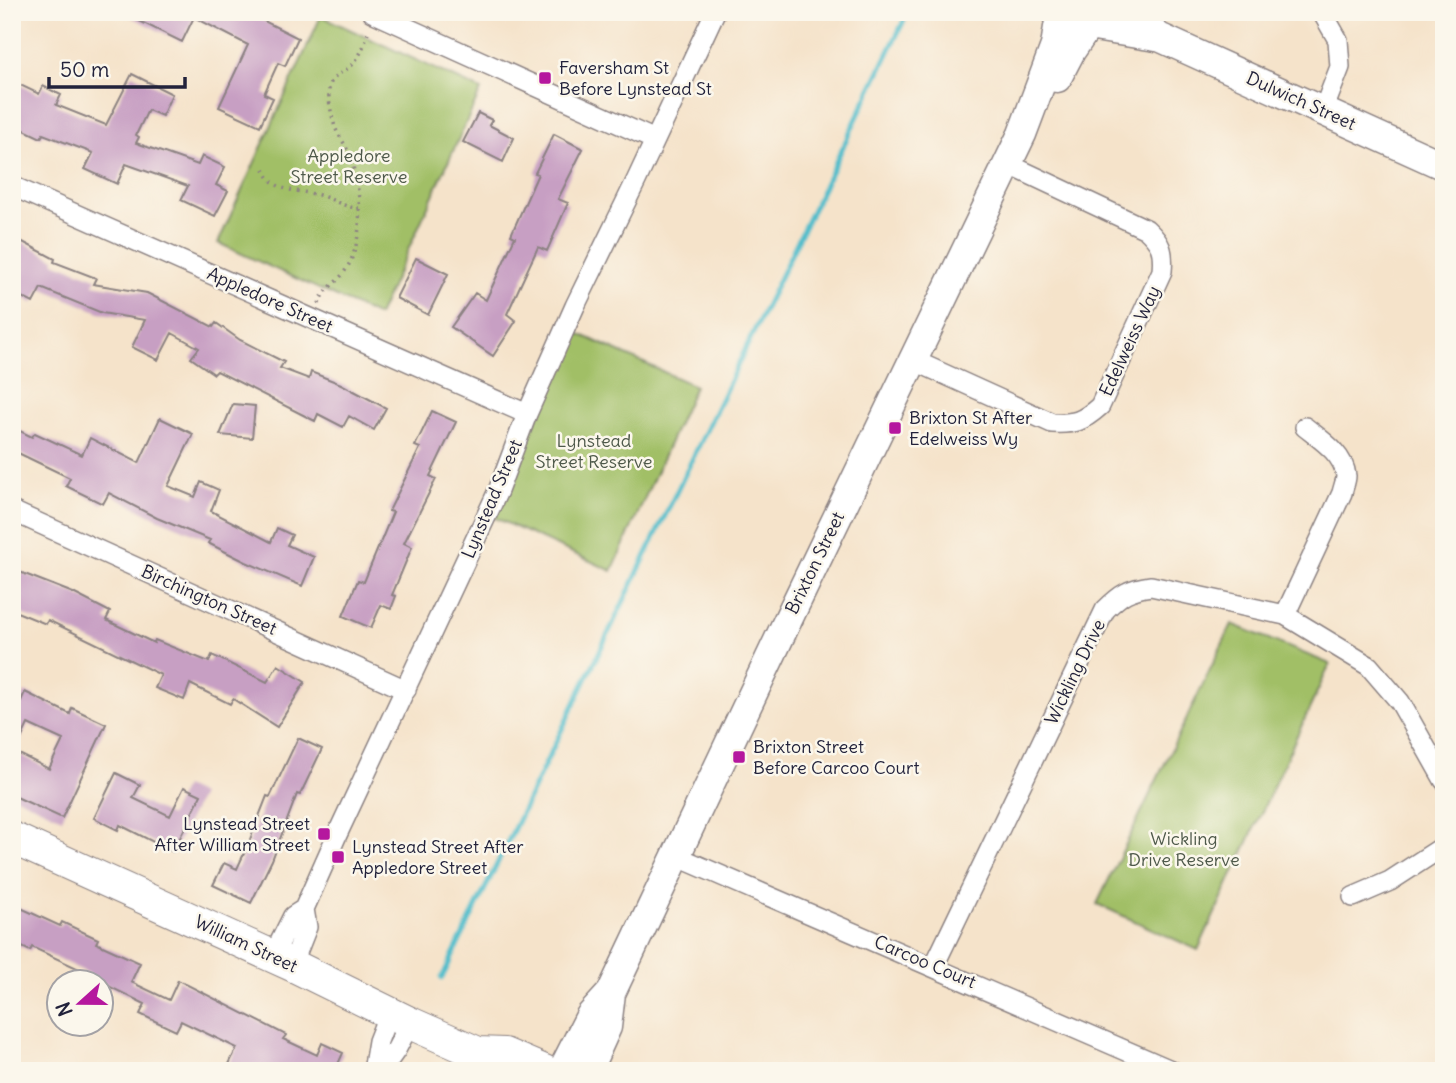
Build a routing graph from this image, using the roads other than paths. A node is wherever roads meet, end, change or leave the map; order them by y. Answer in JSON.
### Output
{"nodes":[{"id":1,"x":715,"y":12,"type":"edge"},
{"id":2,"x":1126,"y":12,"type":"edge"},
{"id":3,"x":1322,"y":12,"type":"edge"},
{"id":4,"x":1060,"y":13,"type":"edge"},
{"id":5,"x":372,"y":18,"type":"edge"},
{"id":6,"x":1096,"y":23,"type":"edge"},
{"id":7,"x":1159,"y":37,"type":"junction"},
{"id":8,"x":1323,"y":111,"type":"junction"},
{"id":9,"x":1022,"y":134,"type":"junction"},
{"id":10,"x":654,"y":140,"type":"junction"},
{"id":11,"x":1008,"y":164,"type":"junction"},
{"id":12,"x":1444,"y":166,"type":"edge"},
{"id":13,"x":12,"y":186,"type":"edge"},
{"id":14,"x":913,"y":360,"type":"junction"},
{"id":15,"x":527,"y":414,"type":"junction"},
{"id":16,"x":1305,"y":427,"type":"dead end"},
{"id":17,"x":12,"y":511,"type":"edge"},
{"id":18,"x":1285,"y":615,"type":"junction"},
{"id":19,"x":406,"y":690,"type":"junction"},
{"id":20,"x":1444,"y":780,"type":"edge"},
{"id":21,"x":12,"y":838,"type":"edge"},
{"id":22,"x":1444,"y":846,"type":"edge"},
{"id":23,"x":676,"y":856,"type":"junction"},
{"id":24,"x":1353,"y":897,"type":"dead end"},
{"id":25,"x":282,"y":960,"type":"junction"},
{"id":26,"x":934,"y":966,"type":"junction"},
{"id":27,"x":611,"y":993,"type":"junction"},
{"id":28,"x":399,"y":1018,"type":"junction"},
{"id":29,"x":484,"y":1062,"type":"edge"},
{"id":30,"x":373,"y":1071,"type":"edge"},
{"id":31,"x":381,"y":1071,"type":"edge"},
{"id":32,"x":544,"y":1071,"type":"edge"},
{"id":33,"x":562,"y":1071,"type":"edge"},
{"id":34,"x":587,"y":1071,"type":"edge"},
{"id":35,"x":1173,"y":1071,"type":"edge"}],
"edges":[{"from":1,"to":10,"type":"street","name":"Lynstead Street"},
{"from":2,"to":7,"type":"main road","name":"Dulwich Street"},
{"from":3,"to":8,"type":"street"},
{"from":4,"to":6,"type":"main road","name":"Dulwich Street"},
{"from":4,"to":9,"type":"main road","name":"Brixton Street"},
{"from":5,"to":10,"type":"street"},
{"from":6,"to":7,"type":"main road","name":"Dulwich Street"},
{"from":6,"to":9,"type":"main road","name":"Brixton Street"},
{"from":7,"to":8,"type":"main road","name":"Dulwich Street"},
{"from":8,"to":12,"type":"main road","name":"Dulwich Street"},
{"from":9,"to":11,"type":"main road","name":"Brixton Street"},
{"from":10,"to":15,"type":"street","name":"Lynstead Street"},
{"from":11,"to":14,"type":"main road","name":"Brixton Street"},
{"from":11,"to":14,"type":"street","name":"Edelweiss Way"},
{"from":13,"to":15,"type":"street","name":"Appledore Street"},
{"from":14,"to":23,"type":"main road","name":"Brixton Street"},
{"from":15,"to":19,"type":"street","name":"Lynstead Street"},
{"from":16,"to":18,"type":"street"},
{"from":17,"to":19,"type":"street","name":"Birchington Street"},
{"from":18,"to":20,"type":"street","name":"Wickling Drive"},
{"from":18,"to":26,"type":"street","name":"Wickling Drive"},
{"from":19,"to":25,"type":"street","name":"Lynstead Street"},
{"from":21,"to":25,"type":"main road","name":"William Street"},
{"from":22,"to":24,"type":"street"},
{"from":23,"to":26,"type":"street","name":"Carcoo Court"},
{"from":23,"to":27,"type":"main road","name":"Brixton Street"},
{"from":25,"to":28,"type":"main road","name":"William Street"},
{"from":26,"to":35,"type":"street","name":"Carcoo Court"},
{"from":27,"to":33,"type":"main road","name":"Brixton Street"},
{"from":27,"to":34,"type":"main road","name":"Brixton Street"},
{"from":28,"to":29,"type":"main road","name":"William Street"},
{"from":28,"to":30,"type":"street"},
{"from":28,"to":31,"type":"street"},
{"from":29,"to":32,"type":"main road","name":"William Street"}]}
